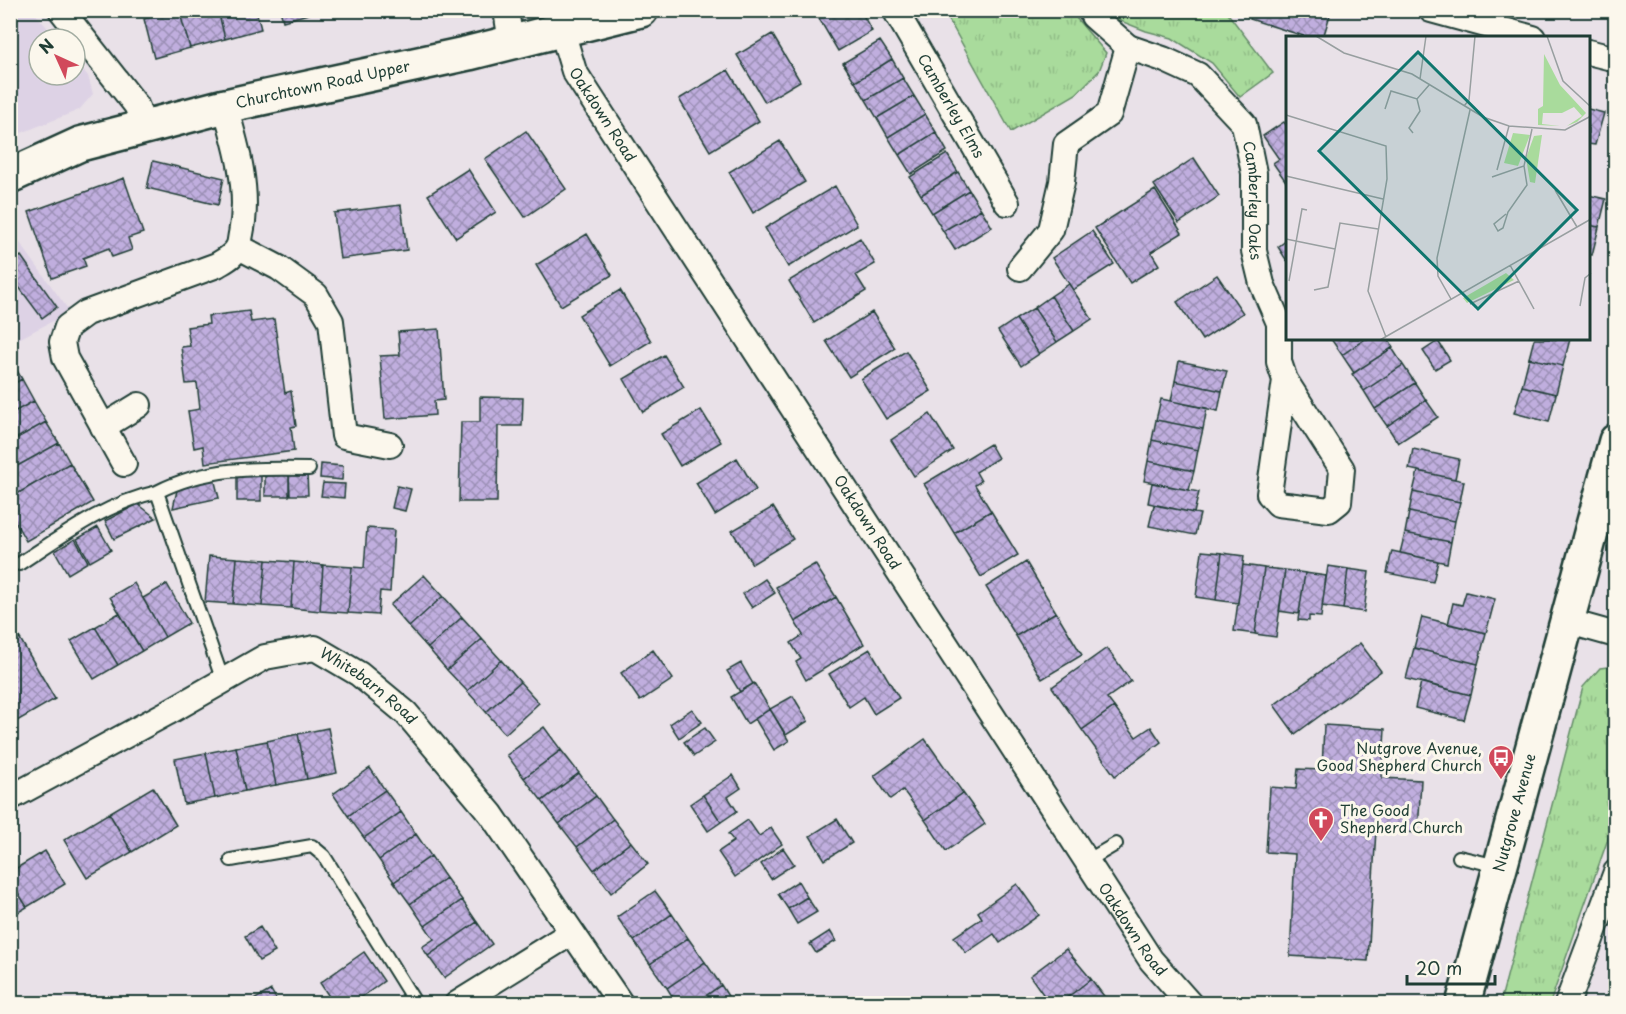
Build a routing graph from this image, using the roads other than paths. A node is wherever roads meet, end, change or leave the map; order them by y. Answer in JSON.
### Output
{"nodes":[{"id":1,"x":61,"y":10,"type":"edge"},
{"id":2,"x":506,"y":10,"type":"edge"},
{"id":3,"x":641,"y":10,"type":"edge"},
{"id":4,"x":895,"y":10,"type":"edge"},
{"id":5,"x":1090,"y":10,"type":"edge"},
{"id":6,"x":1431,"y":10,"type":"edge"},
{"id":7,"x":562,"y":32,"type":"junction"},
{"id":8,"x":1526,"y":36,"type":"edge"},
{"id":9,"x":511,"y":44,"type":"junction"},
{"id":10,"x":1128,"y":47,"type":"junction"},
{"id":11,"x":1590,"y":52,"type":"edge"},
{"id":12,"x":1616,"y":59,"type":"edge"},
{"id":13,"x":225,"y":106,"type":"junction"},
{"id":14,"x":146,"y":128,"type":"junction"},
{"id":15,"x":10,"y":176,"type":"edge"},
{"id":16,"x":1007,"y":202,"type":"dead end"},
{"id":17,"x":239,"y":247,"type":"junction"},
{"id":18,"x":1020,"y":268,"type":"dead end"},
{"id":19,"x":1285,"y":380,"type":"junction"},
{"id":20,"x":139,"y":405,"type":"dead end"},
{"id":21,"x":103,"y":427,"type":"junction"},
{"id":22,"x":1616,"y":441,"type":"edge"},
{"id":23,"x":390,"y":445,"type":"dead end"},
{"id":24,"x":124,"y":464,"type":"dead end"},
{"id":25,"x":309,"y":469,"type":"dead end"},
{"id":26,"x":157,"y":492,"type":"junction"},
{"id":27,"x":19,"y":564,"type":"dead end"},
{"id":28,"x":1566,"y":621,"type":"junction"},
{"id":29,"x":1616,"y":635,"type":"edge"},
{"id":30,"x":224,"y":681,"type":"junction"},
{"id":31,"x":10,"y":798,"type":"edge"},
{"id":32,"x":1116,"y":844,"type":"dead end"},
{"id":33,"x":1459,"y":857,"type":"dead end"},
{"id":34,"x":231,"y":860,"type":"dead end"},
{"id":35,"x":1087,"y":861,"type":"junction"},
{"id":36,"x":1499,"y":867,"type":"junction"},
{"id":37,"x":1616,"y":872,"type":"edge"},
{"id":38,"x":571,"y":933,"type":"junction"},
{"id":39,"x":416,"y":1004,"type":"edge"},
{"id":40,"x":457,"y":1004,"type":"edge"},
{"id":41,"x":621,"y":1004,"type":"edge"},
{"id":42,"x":1190,"y":1004,"type":"edge"},
{"id":43,"x":1462,"y":1004,"type":"edge"},
{"id":44,"x":1567,"y":1004,"type":"edge"}],
"edges":[{"from":1,"to":14,"type":"street"},
{"from":2,"to":9,"type":"street"},
{"from":3,"to":7,"type":"street","name":"Churchtown Road Upper"},
{"from":4,"to":16,"type":"street","name":"Camberley Elms"},
{"from":5,"to":10,"type":"street","name":"Camberley Oaks"},
{"from":6,"to":8,"type":"street"},
{"from":7,"to":9,"type":"street","name":"Churchtown Road Upper"},
{"from":7,"to":35,"type":"street","name":"Oakdown Road"},
{"from":9,"to":13,"type":"street","name":"Churchtown Road Upper"},
{"from":10,"to":18,"type":"street"},
{"from":10,"to":19,"type":"street","name":"Camberley Oaks"},
{"from":11,"to":12,"type":"street"},
{"from":13,"to":14,"type":"street","name":"Churchtown Road Upper"},
{"from":13,"to":17,"type":"street"},
{"from":14,"to":15,"type":"street","name":"Churchtown Road Upper"},
{"from":17,"to":21,"type":"street"},
{"from":17,"to":23,"type":"street"},
{"from":19,"to":19,"type":"street","name":"Camberley Oaks"},
{"from":20,"to":21,"type":"street"},
{"from":21,"to":24,"type":"street"},
{"from":22,"to":28,"type":"street","name":"Nutgrove Avenue"},
{"from":25,"to":26,"type":"lane"},
{"from":26,"to":27,"type":"lane"},
{"from":26,"to":30,"type":"lane"},
{"from":28,"to":29,"type":"street"},
{"from":28,"to":36,"type":"street","name":"Nutgrove Avenue"},
{"from":30,"to":31,"type":"street","name":"Whitebarn Road"},
{"from":30,"to":38,"type":"street","name":"Whitebarn Road"},
{"from":32,"to":35,"type":"lane"},
{"from":33,"to":36,"type":"lane"},
{"from":34,"to":39,"type":"lane"},
{"from":35,"to":42,"type":"street","name":"Oakdown Road"},
{"from":36,"to":43,"type":"street","name":"Nutgrove Avenue"},
{"from":37,"to":44,"type":"street"},
{"from":38,"to":40,"type":"street"},
{"from":38,"to":41,"type":"street","name":"Whitebarn Road"}]}
